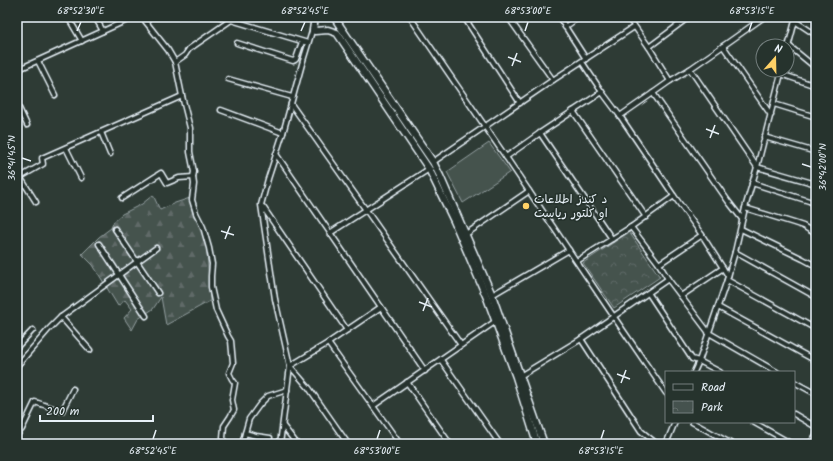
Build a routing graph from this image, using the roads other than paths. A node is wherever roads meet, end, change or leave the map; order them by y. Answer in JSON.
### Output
{"nodes":[{"id":1,"x":95,"y":17,"type":"edge"},
{"id":2,"x":134,"y":17,"type":"edge"},
{"id":3,"x":142,"y":17,"type":"edge"},
{"id":4,"x":221,"y":17,"type":"edge"},
{"id":5,"x":315,"y":17,"type":"edge"},
{"id":6,"x":334,"y":17,"type":"edge"},
{"id":7,"x":410,"y":17,"type":"edge"},
{"id":8,"x":464,"y":17,"type":"edge"},
{"id":9,"x":508,"y":17,"type":"edge"},
{"id":10,"x":559,"y":17,"type":"edge"},
{"id":11,"x":579,"y":17,"type":"edge"},
{"id":12,"x":628,"y":17,"type":"edge"},
{"id":13,"x":679,"y":17,"type":"edge"},
{"id":14,"x":689,"y":17,"type":"edge"},
{"id":15,"x":764,"y":17,"type":"edge"},
{"id":16,"x":69,"y":19,"type":"dead end"},
{"id":17,"x":796,"y":19,"type":"edge"},
{"id":18,"x":231,"y":20,"type":"junction"},
{"id":19,"x":683,"y":21,"type":"junction"},
{"id":20,"x":565,"y":27,"type":"junction"},
{"id":21,"x":634,"y":27,"type":"junction"},
{"id":22,"x":312,"y":28,"type":"junction"},
{"id":23,"x":104,"y":31,"type":"junction"},
{"id":24,"x":339,"y":31,"type":"junction"},
{"id":25,"x":816,"y":35,"type":"edge"},
{"id":26,"x":790,"y":38,"type":"edge"},
{"id":27,"x":82,"y":41,"type":"junction"},
{"id":28,"x":302,"y":42,"type":"junction"},
{"id":29,"x":237,"y":43,"type":"dead end"},
{"id":30,"x":308,"y":43,"type":"junction"},
{"id":31,"x":724,"y":46,"type":"junction"},
{"id":32,"x":649,"y":47,"type":"junction"},
{"id":33,"x":795,"y":51,"type":"edge"},
{"id":34,"x":586,"y":59,"type":"junction"},
{"id":35,"x":38,"y":61,"type":"junction"},
{"id":36,"x":175,"y":62,"type":"junction"},
{"id":37,"x":582,"y":62,"type":"junction"},
{"id":38,"x":816,"y":68,"type":"edge"},
{"id":39,"x":690,"y":69,"type":"junction"},
{"id":40,"x":17,"y":70,"type":"edge"},
{"id":41,"x":795,"y":77,"type":"edge"},
{"id":42,"x":780,"y":78,"type":"edge"},
{"id":43,"x":228,"y":80,"type":"dead end"},
{"id":44,"x":553,"y":80,"type":"junction"},
{"id":45,"x":670,"y":81,"type":"junction"},
{"id":46,"x":816,"y":86,"type":"edge"},
{"id":47,"x":602,"y":92,"type":"junction"},
{"id":48,"x":653,"y":94,"type":"junction"},
{"id":49,"x":55,"y":95,"type":"dead end"},
{"id":50,"x":182,"y":96,"type":"junction"},
{"id":51,"x":292,"y":96,"type":"junction"},
{"id":52,"x":17,"y":104,"type":"edge"},
{"id":53,"x":291,"y":104,"type":"junction"},
{"id":54,"x":520,"y":104,"type":"junction"},
{"id":55,"x":774,"y":104,"type":"junction"},
{"id":56,"x":221,"y":110,"type":"dead end"},
{"id":57,"x":573,"y":111,"type":"junction"},
{"id":58,"x":771,"y":115,"type":"junction"},
{"id":59,"x":620,"y":116,"type":"junction"},
{"id":60,"x":816,"y":117,"type":"edge"},
{"id":61,"x":27,"y":125,"type":"dead end"},
{"id":62,"x":485,"y":126,"type":"junction"},
{"id":63,"x":101,"y":132,"type":"junction"},
{"id":64,"x":540,"y":132,"type":"junction"},
{"id":65,"x":283,"y":134,"type":"junction"},
{"id":66,"x":764,"y":137,"type":"junction"},
{"id":67,"x":66,"y":148,"type":"junction"},
{"id":68,"x":816,"y":152,"type":"edge"},
{"id":69,"x":110,"y":154,"type":"dead end"},
{"id":70,"x":276,"y":154,"type":"junction"},
{"id":71,"x":506,"y":157,"type":"junction"},
{"id":72,"x":433,"y":162,"type":"junction"},
{"id":73,"x":757,"y":167,"type":"junction"},
{"id":74,"x":429,"y":169,"type":"junction"},
{"id":75,"x":17,"y":172,"type":"edge"},
{"id":76,"x":193,"y":177,"type":"junction"},
{"id":77,"x":19,"y":178,"type":"edge"},
{"id":78,"x":81,"y":178,"type":"dead end"},
{"id":79,"x":752,"y":183,"type":"junction"},
{"id":80,"x":816,"y":184,"type":"edge"},
{"id":81,"x":529,"y":191,"type":"junction"},
{"id":82,"x":674,"y":196,"type":"junction"},
{"id":83,"x":122,"y":198,"type":"dead end"},
{"id":84,"x":36,"y":202,"type":"dead end"},
{"id":85,"x":816,"y":204,"type":"edge"},
{"id":86,"x":261,"y":206,"type":"junction"},
{"id":87,"x":745,"y":208,"type":"junction"},
{"id":88,"x":366,"y":210,"type":"junction"},
{"id":89,"x":646,"y":217,"type":"junction"},
{"id":90,"x":742,"y":219,"type":"junction"},
{"id":91,"x":631,"y":227,"type":"junction"},
{"id":92,"x":115,"y":229,"type":"dead end"},
{"id":93,"x":741,"y":229,"type":"junction"},
{"id":94,"x":330,"y":233,"type":"junction"},
{"id":95,"x":466,"y":234,"type":"junction"},
{"id":96,"x":816,"y":234,"type":"edge"},
{"id":97,"x":702,"y":235,"type":"junction"},
{"id":98,"x":612,"y":239,"type":"junction"},
{"id":99,"x":99,"y":244,"type":"dead end"},
{"id":100,"x":156,"y":248,"type":"dead end"},
{"id":101,"x":569,"y":250,"type":"junction"},
{"id":102,"x":735,"y":252,"type":"junction"},
{"id":103,"x":577,"y":261,"type":"junction"},
{"id":104,"x":137,"y":262,"type":"junction"},
{"id":105,"x":659,"y":264,"type":"junction"},
{"id":106,"x":816,"y":266,"type":"edge"},
{"id":107,"x":723,"y":268,"type":"junction"},
{"id":108,"x":119,"y":275,"type":"junction"},
{"id":109,"x":728,"y":278,"type":"junction"},
{"id":110,"x":668,"y":279,"type":"junction"},
{"id":111,"x":158,"y":293,"type":"dead end"},
{"id":112,"x":649,"y":294,"type":"junction"},
{"id":113,"x":492,"y":295,"type":"junction"},
{"id":114,"x":681,"y":296,"type":"junction"},
{"id":115,"x":816,"y":297,"type":"edge"},
{"id":116,"x":718,"y":306,"type":"junction"},
{"id":117,"x":380,"y":307,"type":"junction"},
{"id":118,"x":146,"y":316,"type":"dead end"},
{"id":119,"x":61,"y":317,"type":"junction"},
{"id":120,"x":614,"y":317,"type":"junction"},
{"id":121,"x":496,"y":321,"type":"junction"},
{"id":122,"x":816,"y":329,"type":"edge"},
{"id":123,"x":33,"y":330,"type":"dead end"},
{"id":124,"x":347,"y":330,"type":"junction"},
{"id":125,"x":709,"y":333,"type":"junction"},
{"id":126,"x":581,"y":339,"type":"junction"},
{"id":127,"x":328,"y":343,"type":"junction"},
{"id":128,"x":461,"y":346,"type":"junction"},
{"id":129,"x":17,"y":347,"type":"edge"},
{"id":130,"x":90,"y":350,"type":"dead end"},
{"id":131,"x":441,"y":360,"type":"junction"},
{"id":132,"x":816,"y":360,"type":"edge"},
{"id":133,"x":699,"y":361,"type":"junction"},
{"id":134,"x":17,"y":366,"type":"edge"},
{"id":135,"x":290,"y":366,"type":"junction"},
{"id":136,"x":425,"y":371,"type":"junction"},
{"id":137,"x":694,"y":371,"type":"edge"},
{"id":138,"x":718,"y":371,"type":"edge"},
{"id":139,"x":775,"y":371,"type":"edge"},
{"id":140,"x":520,"y":376,"type":"junction"},
{"id":141,"x":407,"y":382,"type":"junction"},
{"id":142,"x":795,"y":383,"type":"edge"},
{"id":143,"x":72,"y":389,"type":"dead end"},
{"id":144,"x":286,"y":390,"type":"junction"},
{"id":145,"x":665,"y":392,"type":"edge"},
{"id":146,"x":816,"y":394,"type":"edge"},
{"id":147,"x":373,"y":406,"type":"junction"},
{"id":148,"x":795,"y":415,"type":"edge"},
{"id":149,"x":675,"y":423,"type":"edge"},
{"id":150,"x":694,"y":423,"type":"edge"},
{"id":151,"x":755,"y":423,"type":"edge"},
{"id":152,"x":283,"y":426,"type":"junction"},
{"id":153,"x":816,"y":426,"type":"edge"},
{"id":154,"x":244,"y":433,"type":"junction"},
{"id":155,"x":816,"y":435,"type":"edge"},
{"id":156,"x":17,"y":436,"type":"edge"},
{"id":157,"x":270,"y":438,"type":"dead end"},
{"id":158,"x":224,"y":444,"type":"edge"},
{"id":159,"x":242,"y":444,"type":"edge"},
{"id":160,"x":280,"y":444,"type":"edge"},
{"id":161,"x":297,"y":444,"type":"edge"},
{"id":162,"x":348,"y":444,"type":"edge"},
{"id":163,"x":400,"y":444,"type":"edge"},
{"id":164,"x":450,"y":444,"type":"edge"},
{"id":165,"x":500,"y":444,"type":"edge"},
{"id":166,"x":537,"y":444,"type":"edge"},
{"id":167,"x":544,"y":444,"type":"edge"},
{"id":168,"x":657,"y":444,"type":"edge"},
{"id":169,"x":666,"y":444,"type":"edge"},
{"id":170,"x":732,"y":444,"type":"edge"},
{"id":171,"x":792,"y":444,"type":"edge"},
{"id":172,"x":810,"y":444,"type":"edge"}],
"edges":[{"from":1,"to":23,"type":"street"},
{"from":2,"to":23,"type":"street"},
{"from":3,"to":36,"type":"street"},
{"from":4,"to":18,"type":"street"},
{"from":5,"to":22,"type":"main road"},
{"from":6,"to":24,"type":"main road"},
{"from":7,"to":62,"type":"street"},
{"from":8,"to":54,"type":"street"},
{"from":9,"to":44,"type":"street"},
{"from":10,"to":20,"type":"street"},
{"from":11,"to":20,"type":"street"},
{"from":12,"to":21,"type":"street"},
{"from":13,"to":19,"type":"street"},
{"from":14,"to":19,"type":"street"},
{"from":15,"to":31,"type":"street"},
{"from":16,"to":27,"type":"street"},
{"from":17,"to":25,"type":"street"},
{"from":17,"to":26,"type":"street"},
{"from":18,"to":28,"type":"street"},
{"from":18,"to":36,"type":"street"},
{"from":19,"to":32,"type":"street"},
{"from":20,"to":34,"type":"street"},
{"from":21,"to":32,"type":"street"},
{"from":21,"to":34,"type":"street"},
{"from":22,"to":24,"type":"main road"},
{"from":22,"to":30,"type":"street"},
{"from":23,"to":27,"type":"street"},
{"from":24,"to":72,"type":"main road"},
{"from":24,"to":74,"type":"main road"},
{"from":27,"to":35,"type":"street"},
{"from":28,"to":29,"type":"street"},
{"from":28,"to":30,"type":"street"},
{"from":30,"to":51,"type":"street"},
{"from":31,"to":39,"type":"street"},
{"from":31,"to":58,"type":"street"},
{"from":32,"to":45,"type":"street"},
{"from":33,"to":38,"type":"street"},
{"from":34,"to":37,"type":"street"},
{"from":35,"to":40,"type":"street"},
{"from":35,"to":49,"type":"street"},
{"from":36,"to":50,"type":"street"},
{"from":37,"to":44,"type":"street"},
{"from":37,"to":47,"type":"street"},
{"from":39,"to":45,"type":"street"},
{"from":39,"to":73,"type":"street"},
{"from":41,"to":46,"type":"street"},
{"from":42,"to":55,"type":"street"},
{"from":43,"to":51,"type":"street"},
{"from":44,"to":54,"type":"street"},
{"from":45,"to":48,"type":"street"},
{"from":47,"to":57,"type":"street"},
{"from":47,"to":59,"type":"street"},
{"from":48,"to":59,"type":"street"},
{"from":48,"to":90,"type":"street"},
{"from":50,"to":63,"type":"street"},
{"from":50,"to":76,"type":"street"},
{"from":51,"to":53,"type":"street"},
{"from":52,"to":61,"type":"street"},
{"from":53,"to":65,"type":"street"},
{"from":53,"to":88,"type":"street"},
{"from":54,"to":62,"type":"street"},
{"from":55,"to":58,"type":"street"},
{"from":55,"to":60,"type":"street"},
{"from":56,"to":65,"type":"street"},
{"from":57,"to":64,"type":"street"},
{"from":57,"to":89,"type":"street"},
{"from":58,"to":66,"type":"street"},
{"from":59,"to":82,"type":"street"},
{"from":62,"to":71,"type":"street"},
{"from":62,"to":72,"type":"street"},
{"from":63,"to":67,"type":"street"},
{"from":63,"to":69,"type":"street"},
{"from":64,"to":71,"type":"street"},
{"from":64,"to":98,"type":"street"},
{"from":65,"to":70,"type":"street"},
{"from":66,"to":68,"type":"street"},
{"from":66,"to":73,"type":"street"},
{"from":67,"to":77,"type":"street"},
{"from":67,"to":78,"type":"street"},
{"from":70,"to":86,"type":"street"},
{"from":70,"to":94,"type":"street"},
{"from":71,"to":81,"type":"street"},
{"from":72,"to":95,"type":"main road"},
{"from":73,"to":79,"type":"street"},
{"from":73,"to":80,"type":"street"},
{"from":74,"to":88,"type":"street"},
{"from":74,"to":121,"type":"main road"},
{"from":75,"to":77,"type":"street"},
{"from":76,"to":83,"type":"street"},
{"from":76,"to":158,"type":"street"},
{"from":77,"to":84,"type":"street"},
{"from":79,"to":85,"type":"street"},
{"from":79,"to":87,"type":"street"},
{"from":81,"to":95,"type":"street"},
{"from":81,"to":101,"type":"street"},
{"from":82,"to":89,"type":"street"},
{"from":82,"to":97,"type":"street"},
{"from":86,"to":124,"type":"street"},
{"from":86,"to":135,"type":"street"},
{"from":87,"to":90,"type":"street"},
{"from":87,"to":96,"type":"street"},
{"from":88,"to":94,"type":"street"},
{"from":88,"to":128,"type":"street"},
{"from":89,"to":91,"type":"street"},
{"from":90,"to":93,"type":"street"},
{"from":91,"to":98,"type":"street"},
{"from":91,"to":105,"type":"street"},
{"from":92,"to":104,"type":"street"},
{"from":93,"to":102,"type":"street"},
{"from":93,"to":106,"type":"street"},
{"from":94,"to":117,"type":"street"},
{"from":95,"to":113,"type":"main road"},
{"from":97,"to":105,"type":"street"},
{"from":97,"to":107,"type":"street"},
{"from":98,"to":103,"type":"street"},
{"from":99,"to":108,"type":"street"},
{"from":100,"to":104,"type":"street"},
{"from":101,"to":103,"type":"street"},
{"from":101,"to":113,"type":"street"},
{"from":102,"to":109,"type":"street"},
{"from":102,"to":115,"type":"street"},
{"from":103,"to":120,"type":"street"},
{"from":104,"to":108,"type":"street"},
{"from":104,"to":111,"type":"street"},
{"from":105,"to":110,"type":"street"},
{"from":107,"to":109,"type":"street"},
{"from":107,"to":114,"type":"street"},
{"from":108,"to":118,"type":"street"},
{"from":108,"to":119,"type":"street"},
{"from":109,"to":116,"type":"street"},
{"from":109,"to":122,"type":"street"},
{"from":110,"to":112,"type":"street"},
{"from":110,"to":114,"type":"street"},
{"from":112,"to":120,"type":"street"},
{"from":112,"to":133,"type":"street"},
{"from":113,"to":140,"type":"main road"},
{"from":114,"to":125,"type":"street"},
{"from":116,"to":125,"type":"street"},
{"from":116,"to":132,"type":"street"},
{"from":117,"to":124,"type":"street"},
{"from":117,"to":136,"type":"street"},
{"from":119,"to":130,"type":"street"},
{"from":119,"to":134,"type":"street"},
{"from":120,"to":126,"type":"street"},
{"from":120,"to":145,"type":"street"},
{"from":121,"to":128,"type":"street"},
{"from":121,"to":166,"type":"main road"},
{"from":123,"to":129,"type":"street"},
{"from":124,"to":127,"type":"street"},
{"from":125,"to":133,"type":"street"},
{"from":125,"to":139,"type":"street"},
{"from":126,"to":140,"type":"street"},
{"from":126,"to":168,"type":"street"},
{"from":127,"to":135,"type":"street"},
{"from":127,"to":147,"type":"street"},
{"from":128,"to":131,"type":"street"},
{"from":131,"to":136,"type":"street"},
{"from":131,"to":165,"type":"street"},
{"from":133,"to":137,"type":"street"},
{"from":133,"to":138,"type":"street"},
{"from":135,"to":144,"type":"street"},
{"from":135,"to":162,"type":"street"},
{"from":136,"to":141,"type":"street"},
{"from":140,"to":167,"type":"main road"},
{"from":141,"to":147,"type":"street"},
{"from":141,"to":164,"type":"street"},
{"from":142,"to":146,"type":"street"},
{"from":143,"to":156,"type":"street"},
{"from":144,"to":152,"type":"street"},
{"from":144,"to":154,"type":"street"},
{"from":147,"to":163,"type":"street"},
{"from":148,"to":153,"type":"street"},
{"from":149,"to":169,"type":"street"},
{"from":150,"to":170,"type":"street"},
{"from":151,"to":171,"type":"street"},
{"from":152,"to":160,"type":"street"},
{"from":152,"to":161,"type":"street"},
{"from":154,"to":157,"type":"street"},
{"from":154,"to":159,"type":"street"},
{"from":155,"to":172,"type":"street"}]}
